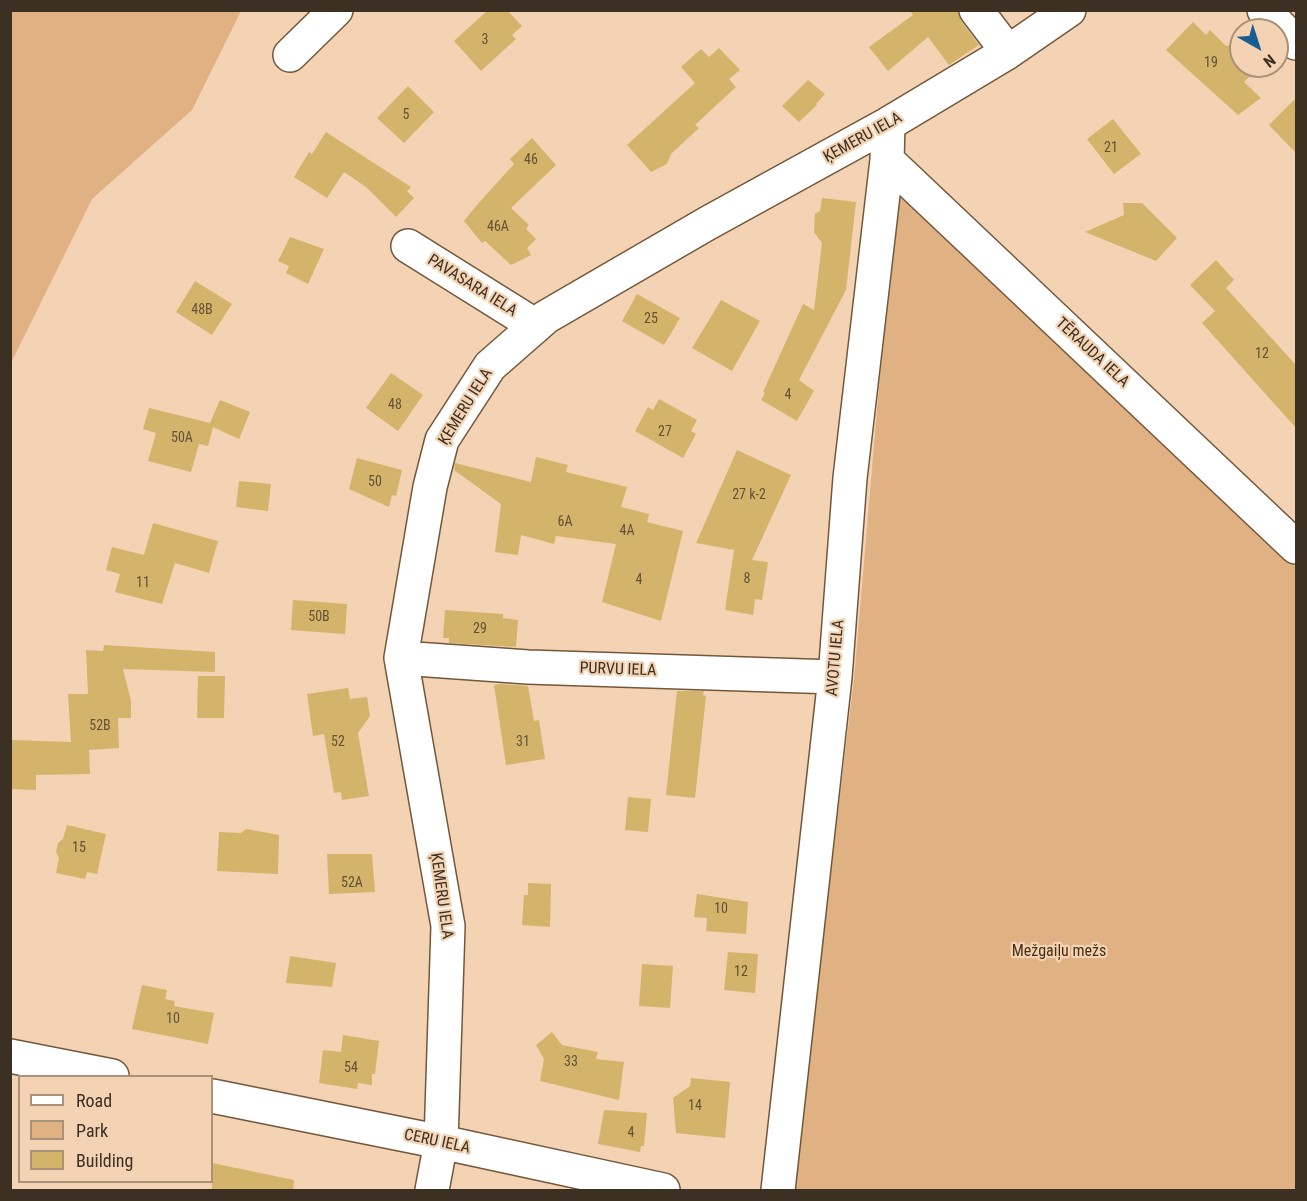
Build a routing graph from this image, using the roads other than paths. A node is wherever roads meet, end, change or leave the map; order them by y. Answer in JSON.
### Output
{"nodes":[{"id":1,"x":336,"y":10,"type":"edge"},
{"id":2,"x":976,"y":10,"type":"edge"},
{"id":3,"x":1069,"y":10,"type":"edge"},
{"id":4,"x":1264,"y":10,"type":"edge"},
{"id":5,"x":1296,"y":43,"type":"edge"},
{"id":6,"x":1008,"y":52,"type":"junction"},
{"id":7,"x":290,"y":55,"type":"dead end"},
{"id":8,"x":888,"y":124,"type":"junction"},
{"id":9,"x":887,"y":160,"type":"junction"},
{"id":10,"x":408,"y":246,"type":"dead end"},
{"id":11,"x":536,"y":326,"type":"junction"},
{"id":12,"x":1296,"y":547,"type":"edge"},
{"id":13,"x":401,"y":658,"type":"junction"},
{"id":14,"x":835,"y":677,"type":"junction"},
{"id":15,"x":10,"y":1056,"type":"edge"},
{"id":16,"x":102,"y":1075,"type":"edge"},
{"id":17,"x":213,"y":1096,"type":"edge"},
{"id":18,"x":441,"y":1143,"type":"junction"},
{"id":19,"x":432,"y":1191,"type":"edge"},
{"id":20,"x":663,"y":1191,"type":"edge"},
{"id":21,"x":778,"y":1191,"type":"edge"}],
"edges":[{"from":1,"to":7,"type":"street"},
{"from":2,"to":6,"type":"street"},
{"from":3,"to":6,"type":"street","name":"ĶEMERU IELA"},
{"from":4,"to":5,"type":"street"},
{"from":6,"to":8,"type":"street","name":"ĶEMERU IELA"},
{"from":8,"to":9,"type":"street","name":"AVOTU IELA"},
{"from":8,"to":11,"type":"street","name":"ĶEMERU IELA"},
{"from":9,"to":12,"type":"street","name":"TĒRAUDA IELA"},
{"from":9,"to":14,"type":"street","name":"AVOTU IELA"},
{"from":10,"to":11,"type":"street","name":"PAVASARA IELA"},
{"from":11,"to":13,"type":"street","name":"ĶEMERU IELA"},
{"from":13,"to":14,"type":"street","name":"PURVU IELA"},
{"from":13,"to":18,"type":"street","name":"ĶEMERU IELA"},
{"from":14,"to":21,"type":"street","name":"AVOTU IELA"},
{"from":15,"to":16,"type":"street"},
{"from":17,"to":18,"type":"street","name":"CERU IELA"},
{"from":18,"to":19,"type":"street","name":"ĶEMERU IELA"},
{"from":18,"to":20,"type":"street","name":"CERU IELA"}]}
